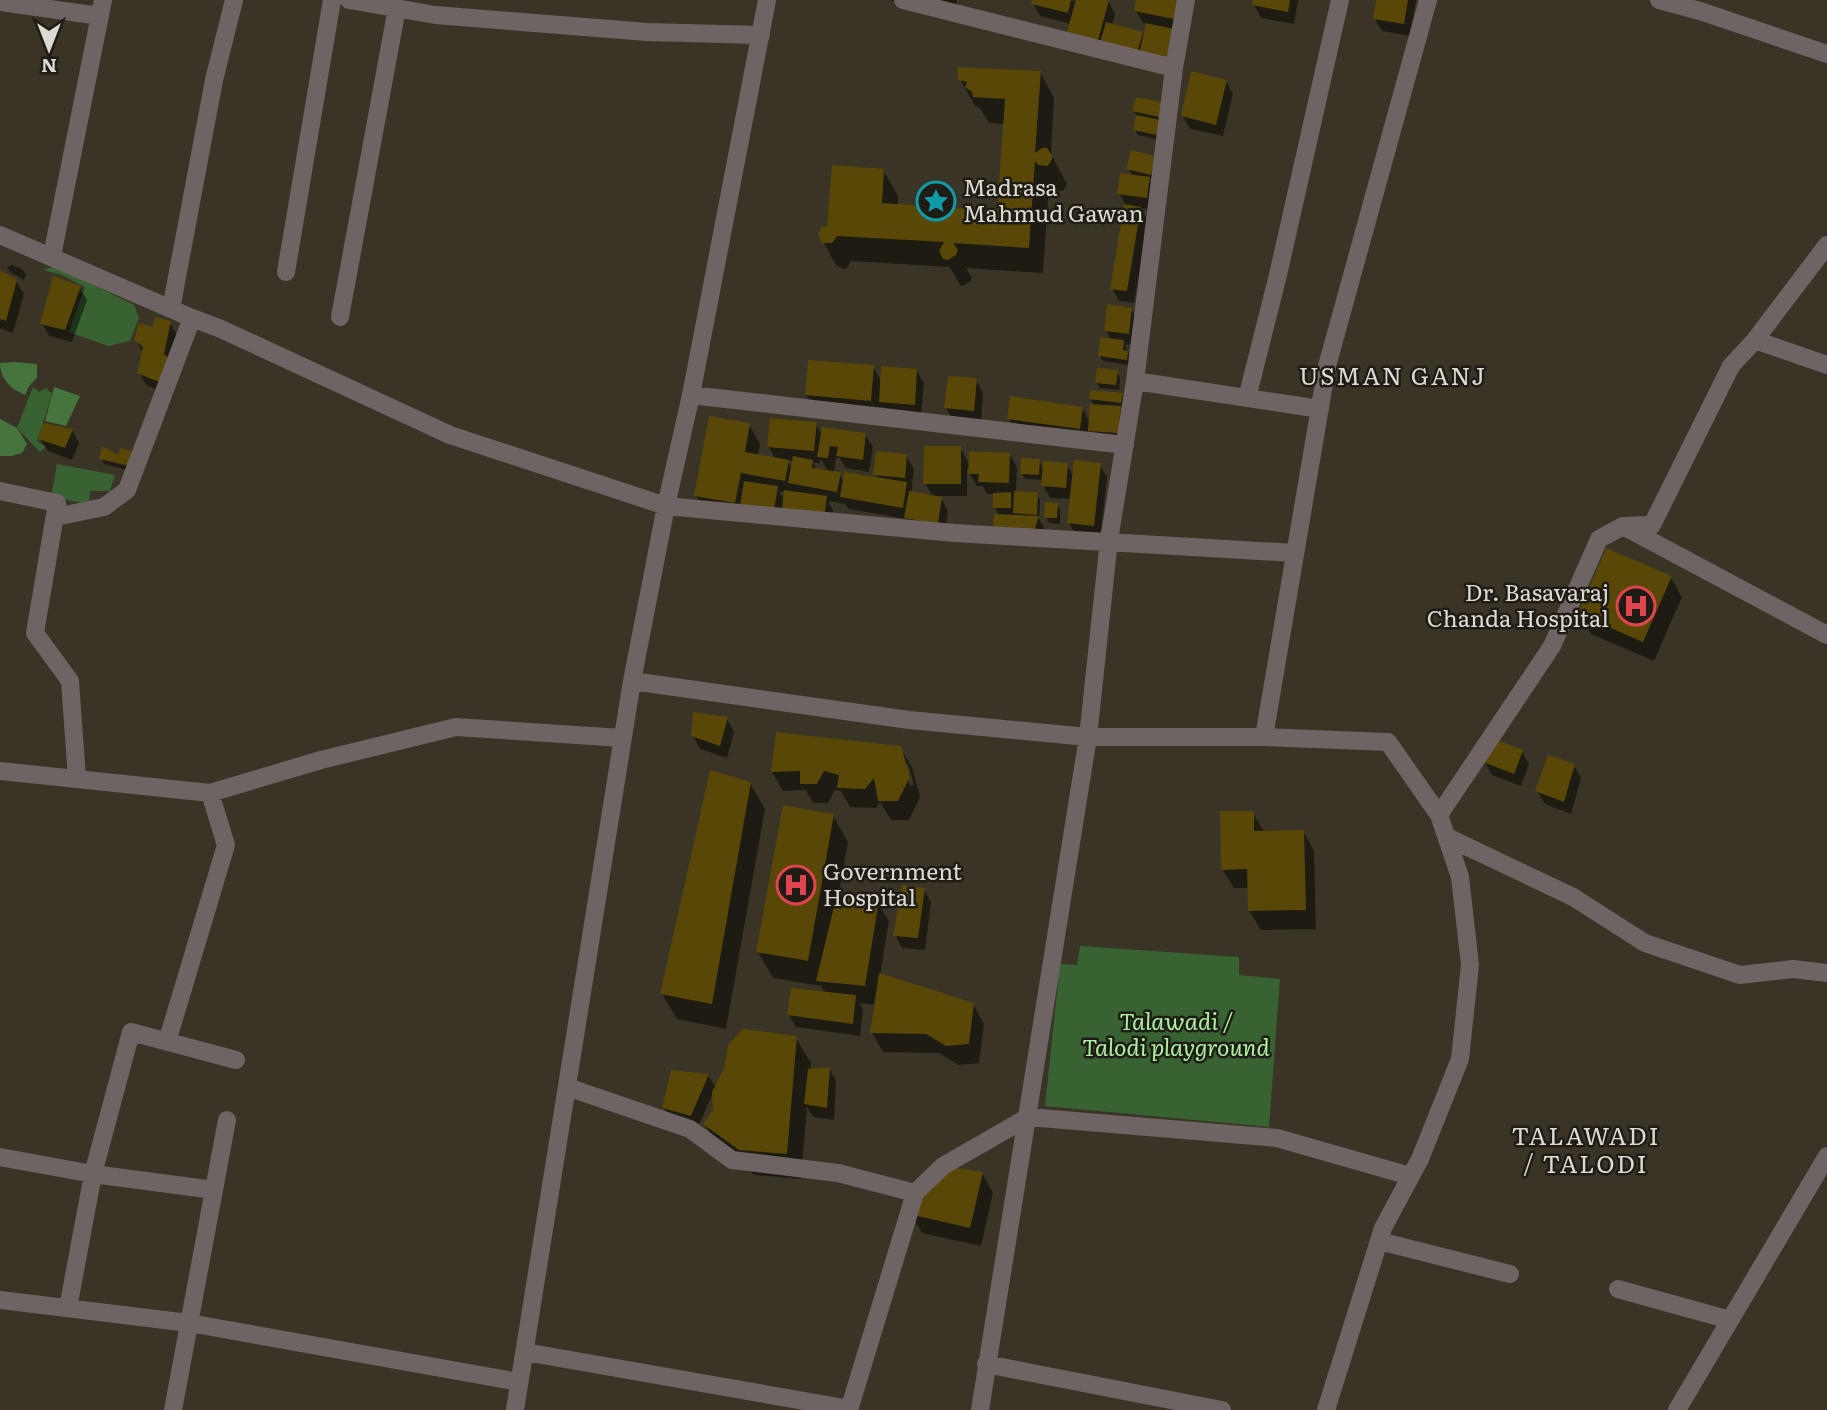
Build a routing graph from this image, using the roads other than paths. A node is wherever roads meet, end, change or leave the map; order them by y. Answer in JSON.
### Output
{"nodes":[{"id":1,"x":234,"y":0,"type":"edge"},
{"id":2,"x":332,"y":0,"type":"edge"},
{"id":3,"x":349,"y":0,"type":"edge"},
{"id":4,"x":767,"y":0,"type":"edge"},
{"id":5,"x":903,"y":0,"type":"edge"},
{"id":6,"x":1186,"y":0,"type":"edge"},
{"id":7,"x":1340,"y":0,"type":"edge"},
{"id":8,"x":1428,"y":0,"type":"edge"},
{"id":9,"x":1659,"y":0,"type":"edge"},
{"id":10,"x":0,"y":2,"type":"edge"},
{"id":11,"x":409,"y":6,"type":"edge"},
{"id":12,"x":1701,"y":6,"type":"edge"},
{"id":13,"x":101,"y":8,"type":"edge"},
{"id":14,"x":761,"y":35,"type":"junction"},
{"id":15,"x":1827,"y":54,"type":"edge"},
{"id":16,"x":1174,"y":68,"type":"junction"},
{"id":17,"x":0,"y":235,"type":"edge"},
{"id":18,"x":1827,"y":245,"type":"edge"},
{"id":19,"x":52,"y":256,"type":"junction"},
{"id":20,"x":286,"y":272,"type":"dead end"},
{"id":21,"x":171,"y":309,"type":"junction"},
{"id":22,"x":340,"y":317,"type":"dead end"},
{"id":23,"x":192,"y":318,"type":"junction"},
{"id":24,"x":1755,"y":340,"type":"junction"},
{"id":25,"x":1827,"y":365,"type":"edge"},
{"id":26,"x":1135,"y":381,"type":"junction"},
{"id":27,"x":691,"y":395,"type":"junction"},
{"id":28,"x":1247,"y":398,"type":"junction"},
{"id":29,"x":1320,"y":409,"type":"junction"},
{"id":30,"x":1125,"y":445,"type":"junction"},
{"id":31,"x":0,"y":491,"type":"edge"},
{"id":32,"x":666,"y":506,"type":"junction"},
{"id":33,"x":55,"y":517,"type":"junction"},
{"id":34,"x":1623,"y":526,"type":"junction"},
{"id":35,"x":1109,"y":540,"type":"junction"},
{"id":36,"x":1295,"y":554,"type":"junction"},
{"id":37,"x":1827,"y":635,"type":"edge"},
{"id":38,"x":632,"y":681,"type":"junction"},
{"id":39,"x":1088,"y":737,"type":"junction"},
{"id":40,"x":1264,"y":737,"type":"junction"},
{"id":41,"x":622,"y":738,"type":"junction"},
{"id":42,"x":0,"y":771,"type":"edge"},
{"id":43,"x":77,"y":779,"type":"junction"},
{"id":44,"x":210,"y":793,"type":"junction"},
{"id":45,"x":1440,"y":815,"type":"junction"},
{"id":46,"x":1447,"y":837,"type":"junction"},
{"id":47,"x":1827,"y":973,"type":"edge"},
{"id":48,"x":167,"y":1042,"type":"junction"},
{"id":49,"x":236,"y":1060,"type":"dead end"},
{"id":50,"x":567,"y":1087,"type":"junction"},
{"id":51,"x":1028,"y":1117,"type":"junction"},
{"id":52,"x":227,"y":1120,"type":"dead end"},
{"id":53,"x":1827,"y":1156,"type":"edge"},
{"id":54,"x":0,"y":1157,"type":"edge"},
{"id":55,"x":93,"y":1174,"type":"junction"},
{"id":56,"x":1410,"y":1176,"type":"junction"},
{"id":57,"x":214,"y":1190,"type":"junction"},
{"id":58,"x":915,"y":1193,"type":"junction"},
{"id":59,"x":1379,"y":1241,"type":"junction"},
{"id":60,"x":1510,"y":1274,"type":"dead end"},
{"id":61,"x":1618,"y":1289,"type":"dead end"},
{"id":62,"x":0,"y":1300,"type":"edge"},
{"id":63,"x":68,"y":1308,"type":"junction"},
{"id":64,"x":1730,"y":1320,"type":"junction"},
{"id":65,"x":189,"y":1323,"type":"junction"},
{"id":66,"x":524,"y":1352,"type":"junction"},
{"id":67,"x":986,"y":1364,"type":"junction"},
{"id":68,"x":519,"y":1382,"type":"junction"},
{"id":69,"x":850,"y":1409,"type":"edge"},
{"id":70,"x":173,"y":1410,"type":"edge"},
{"id":71,"x":515,"y":1410,"type":"edge"},
{"id":72,"x":980,"y":1410,"type":"edge"},
{"id":73,"x":1222,"y":1410,"type":"edge"},
{"id":74,"x":1326,"y":1410,"type":"edge"},
{"id":75,"x":1677,"y":1410,"type":"edge"}],
"edges":[{"from":1,"to":21,"type":"street"},
{"from":2,"to":20,"type":"street"},
{"from":3,"to":11,"type":"street"},
{"from":4,"to":14,"type":"street"},
{"from":5,"to":16,"type":"street"},
{"from":6,"to":16,"type":"street"},
{"from":7,"to":28,"type":"street"},
{"from":8,"to":29,"type":"street"},
{"from":9,"to":12,"type":"street"},
{"from":10,"to":13,"type":"street"},
{"from":11,"to":14,"type":"street"},
{"from":11,"to":22,"type":"street"},
{"from":12,"to":15,"type":"street"},
{"from":13,"to":19,"type":"street"},
{"from":14,"to":27,"type":"street"},
{"from":16,"to":26,"type":"street"},
{"from":17,"to":19,"type":"street"},
{"from":18,"to":24,"type":"street"},
{"from":19,"to":21,"type":"street"},
{"from":21,"to":23,"type":"street"},
{"from":23,"to":32,"type":"street"},
{"from":23,"to":33,"type":"street"},
{"from":24,"to":25,"type":"street"},
{"from":24,"to":34,"type":"street"},
{"from":26,"to":28,"type":"street"},
{"from":26,"to":30,"type":"street"},
{"from":27,"to":30,"type":"street"},
{"from":27,"to":32,"type":"street"},
{"from":28,"to":29,"type":"street"},
{"from":29,"to":36,"type":"street"},
{"from":30,"to":35,"type":"street"},
{"from":31,"to":33,"type":"street"},
{"from":32,"to":35,"type":"street"},
{"from":32,"to":38,"type":"street"},
{"from":33,"to":43,"type":"street"},
{"from":34,"to":37,"type":"street"},
{"from":34,"to":45,"type":"street"},
{"from":35,"to":36,"type":"street"},
{"from":35,"to":39,"type":"street"},
{"from":36,"to":40,"type":"street"},
{"from":38,"to":39,"type":"street"},
{"from":38,"to":41,"type":"street"},
{"from":39,"to":40,"type":"street"},
{"from":39,"to":51,"type":"street"},
{"from":40,"to":45,"type":"street"},
{"from":41,"to":44,"type":"street"},
{"from":41,"to":50,"type":"street"},
{"from":42,"to":43,"type":"street"},
{"from":43,"to":44,"type":"street"},
{"from":44,"to":48,"type":"street"},
{"from":45,"to":46,"type":"street"},
{"from":46,"to":47,"type":"street"},
{"from":46,"to":56,"type":"street"},
{"from":48,"to":49,"type":"street"},
{"from":48,"to":55,"type":"street"},
{"from":50,"to":58,"type":"street"},
{"from":50,"to":66,"type":"street"},
{"from":51,"to":56,"type":"street"},
{"from":51,"to":58,"type":"street"},
{"from":51,"to":67,"type":"street"},
{"from":52,"to":57,"type":"street"},
{"from":53,"to":64,"type":"street"},
{"from":54,"to":55,"type":"street"},
{"from":55,"to":57,"type":"street"},
{"from":55,"to":63,"type":"street"},
{"from":56,"to":59,"type":"street"},
{"from":57,"to":65,"type":"street"},
{"from":58,"to":69,"type":"street"},
{"from":59,"to":60,"type":"street"},
{"from":59,"to":74,"type":"street"},
{"from":61,"to":64,"type":"street"},
{"from":62,"to":63,"type":"street"},
{"from":63,"to":65,"type":"street"},
{"from":64,"to":75,"type":"street"},
{"from":65,"to":68,"type":"street"},
{"from":65,"to":70,"type":"street"},
{"from":66,"to":68,"type":"street"},
{"from":66,"to":69,"type":"street"},
{"from":67,"to":72,"type":"street"},
{"from":67,"to":73,"type":"street"},
{"from":68,"to":71,"type":"street"}]}
